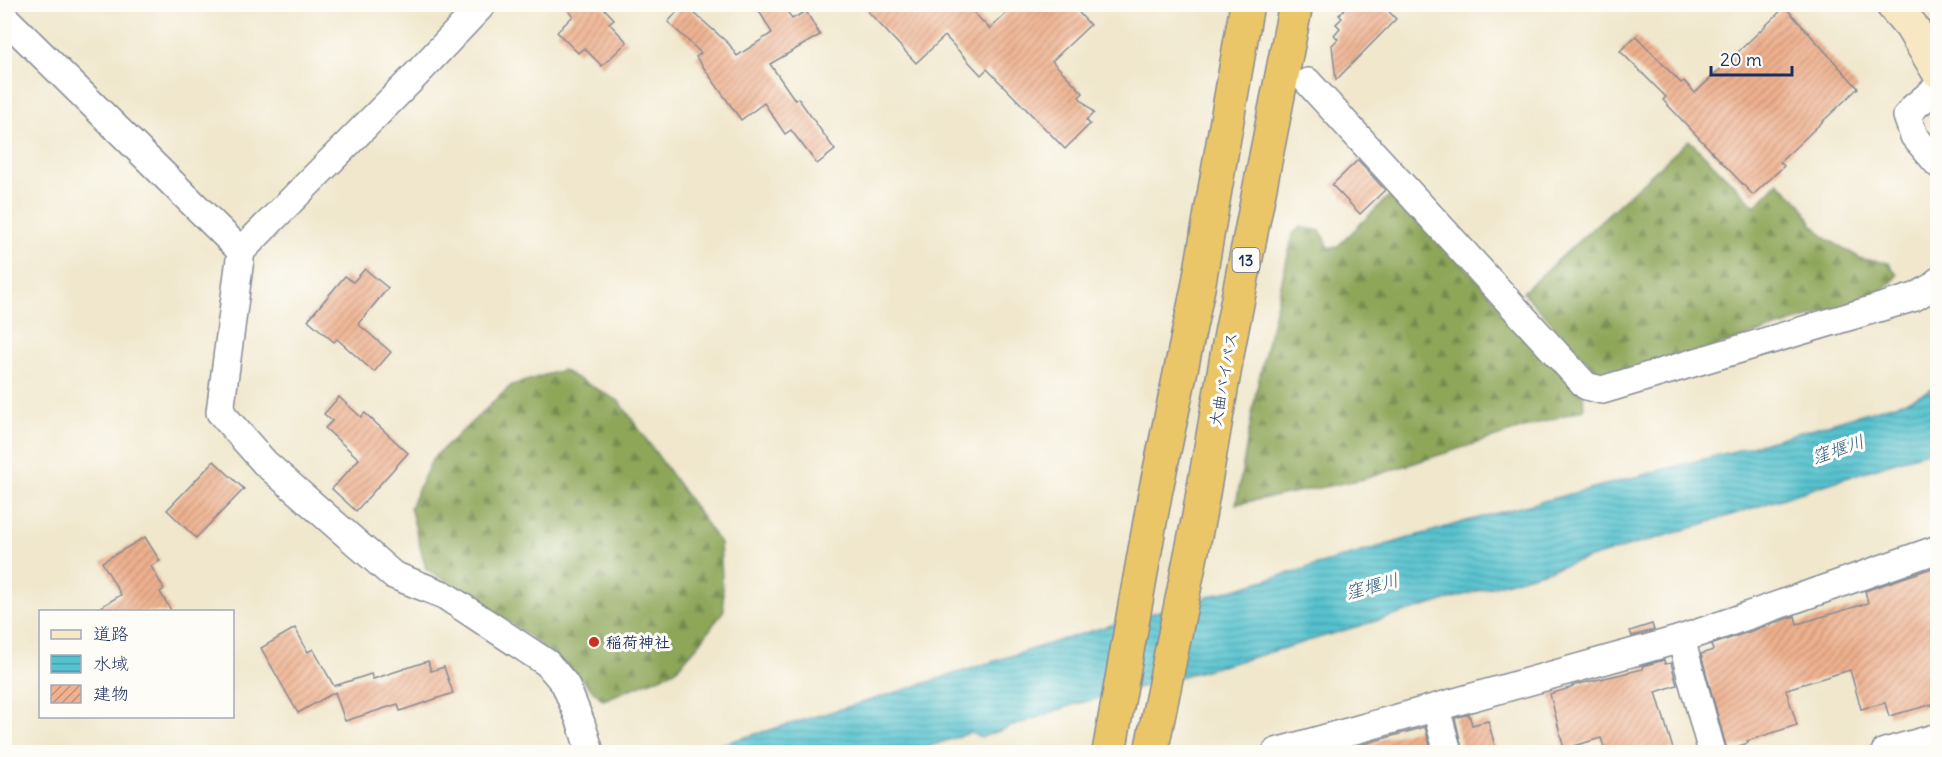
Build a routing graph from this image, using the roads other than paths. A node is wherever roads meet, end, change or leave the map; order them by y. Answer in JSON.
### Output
{"nodes":[{"id":1,"x":483,"y":4,"type":"edge"},
{"id":2,"x":1247,"y":4,"type":"edge"},
{"id":3,"x":1296,"y":4,"type":"edge"},
{"id":4,"x":1892,"y":4,"type":"edge"},
{"id":5,"x":4,"y":17,"type":"edge"},
{"id":6,"x":1938,"y":71,"type":"edge"},
{"id":7,"x":1308,"y":82,"type":"dead end"},
{"id":8,"x":1938,"y":87,"type":"edge"},
{"id":9,"x":1938,"y":164,"type":"edge"},
{"id":10,"x":241,"y":250,"type":"junction"},
{"id":11,"x":1938,"y":281,"type":"edge"},
{"id":12,"x":1938,"y":549,"type":"edge"},
{"id":13,"x":1681,"y":639,"type":"junction"},
{"id":14,"x":1436,"y":709,"type":"junction"},
{"id":15,"x":1938,"y":738,"type":"edge"},
{"id":16,"x":1151,"y":748,"type":"edge"},
{"id":17,"x":590,"y":753,"type":"edge"},
{"id":18,"x":1108,"y":753,"type":"edge"},
{"id":19,"x":1276,"y":753,"type":"edge"},
{"id":20,"x":1448,"y":753,"type":"edge"},
{"id":21,"x":1713,"y":753,"type":"edge"},
{"id":22,"x":1885,"y":753,"type":"edge"}],
"edges":[{"from":1,"to":10,"type":"street"},
{"from":2,"to":18,"type":"highway"},
{"from":3,"to":16,"type":"highway","name":"大曲バイパス","number":"13"},
{"from":4,"to":6,"type":"street"},
{"from":5,"to":10,"type":"street"},
{"from":7,"to":11,"type":"street"},
{"from":8,"to":9,"type":"street"},
{"from":10,"to":17,"type":"street"},
{"from":12,"to":13,"type":"street"},
{"from":13,"to":14,"type":"street"},
{"from":13,"to":21,"type":"street"},
{"from":14,"to":19,"type":"street"},
{"from":14,"to":20,"type":"street"},
{"from":15,"to":22,"type":"street"}]}
